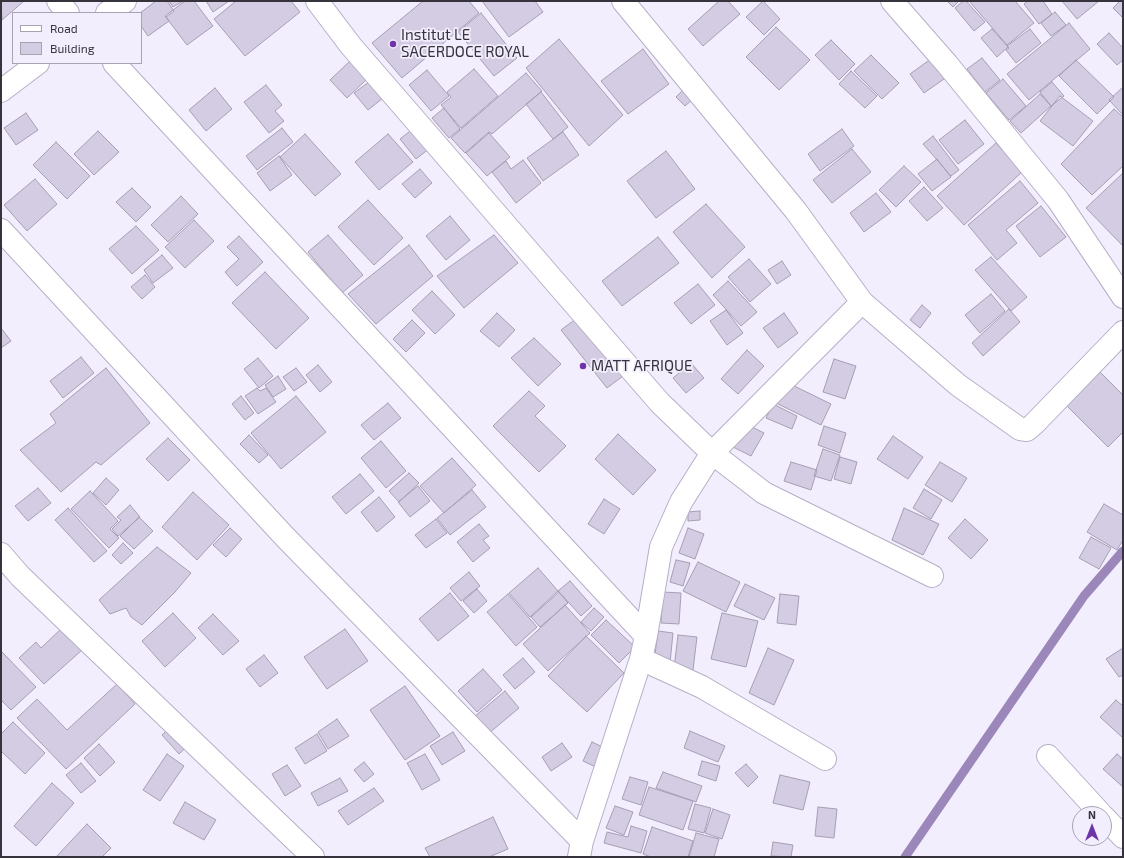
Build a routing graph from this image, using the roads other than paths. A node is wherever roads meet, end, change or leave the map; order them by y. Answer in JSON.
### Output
{"nodes":[{"id":1,"x":58,"y":1,"type":"edge"},
{"id":2,"x":125,"y":1,"type":"edge"},
{"id":3,"x":317,"y":1,"type":"edge"},
{"id":4,"x":623,"y":1,"type":"edge"},
{"id":5,"x":892,"y":1,"type":"edge"},
{"id":6,"x":67,"y":12,"type":"edge"},
{"id":7,"x":108,"y":12,"type":"edge"},
{"id":8,"x":37,"y":64,"type":"edge"},
{"id":9,"x":115,"y":64,"type":"edge"},
{"id":10,"x":1,"y":91,"type":"edge"},
{"id":11,"x":1,"y":230,"type":"edge"},
{"id":12,"x":1123,"y":297,"type":"edge"},
{"id":13,"x":862,"y":302,"type":"junction"},
{"id":14,"x":1123,"y":332,"type":"edge"},
{"id":15,"x":712,"y":453,"type":"junction"},
{"id":16,"x":1,"y":554,"type":"edge"},
{"id":17,"x":932,"y":576,"type":"dead end"},
{"id":18,"x":646,"y":636,"type":"junction"},
{"id":19,"x":641,"y":659,"type":"junction"},
{"id":20,"x":1048,"y":756,"type":"dead end"},
{"id":21,"x":825,"y":759,"type":"dead end"},
{"id":22,"x":1094,"y":806,"type":"edge"},
{"id":23,"x":1112,"y":825,"type":"edge"},
{"id":24,"x":1123,"y":837,"type":"edge"},
{"id":25,"x":581,"y":849,"type":"edge"},
{"id":26,"x":313,"y":857,"type":"edge"}],
"edges":[{"from":1,"to":6,"type":"street"},
{"from":2,"to":7,"type":"street"},
{"from":3,"to":15,"type":"street"},
{"from":4,"to":13,"type":"street"},
{"from":5,"to":12,"type":"street"},
{"from":8,"to":10,"type":"street"},
{"from":9,"to":18,"type":"street"},
{"from":11,"to":25,"type":"street"},
{"from":13,"to":14,"type":"street"},
{"from":13,"to":15,"type":"street"},
{"from":15,"to":17,"type":"street"},
{"from":15,"to":18,"type":"street"},
{"from":16,"to":26,"type":"street"},
{"from":18,"to":19,"type":"street"},
{"from":19,"to":21,"type":"street"},
{"from":19,"to":25,"type":"street"},
{"from":20,"to":22,"type":"street"},
{"from":23,"to":24,"type":"street"}]}
